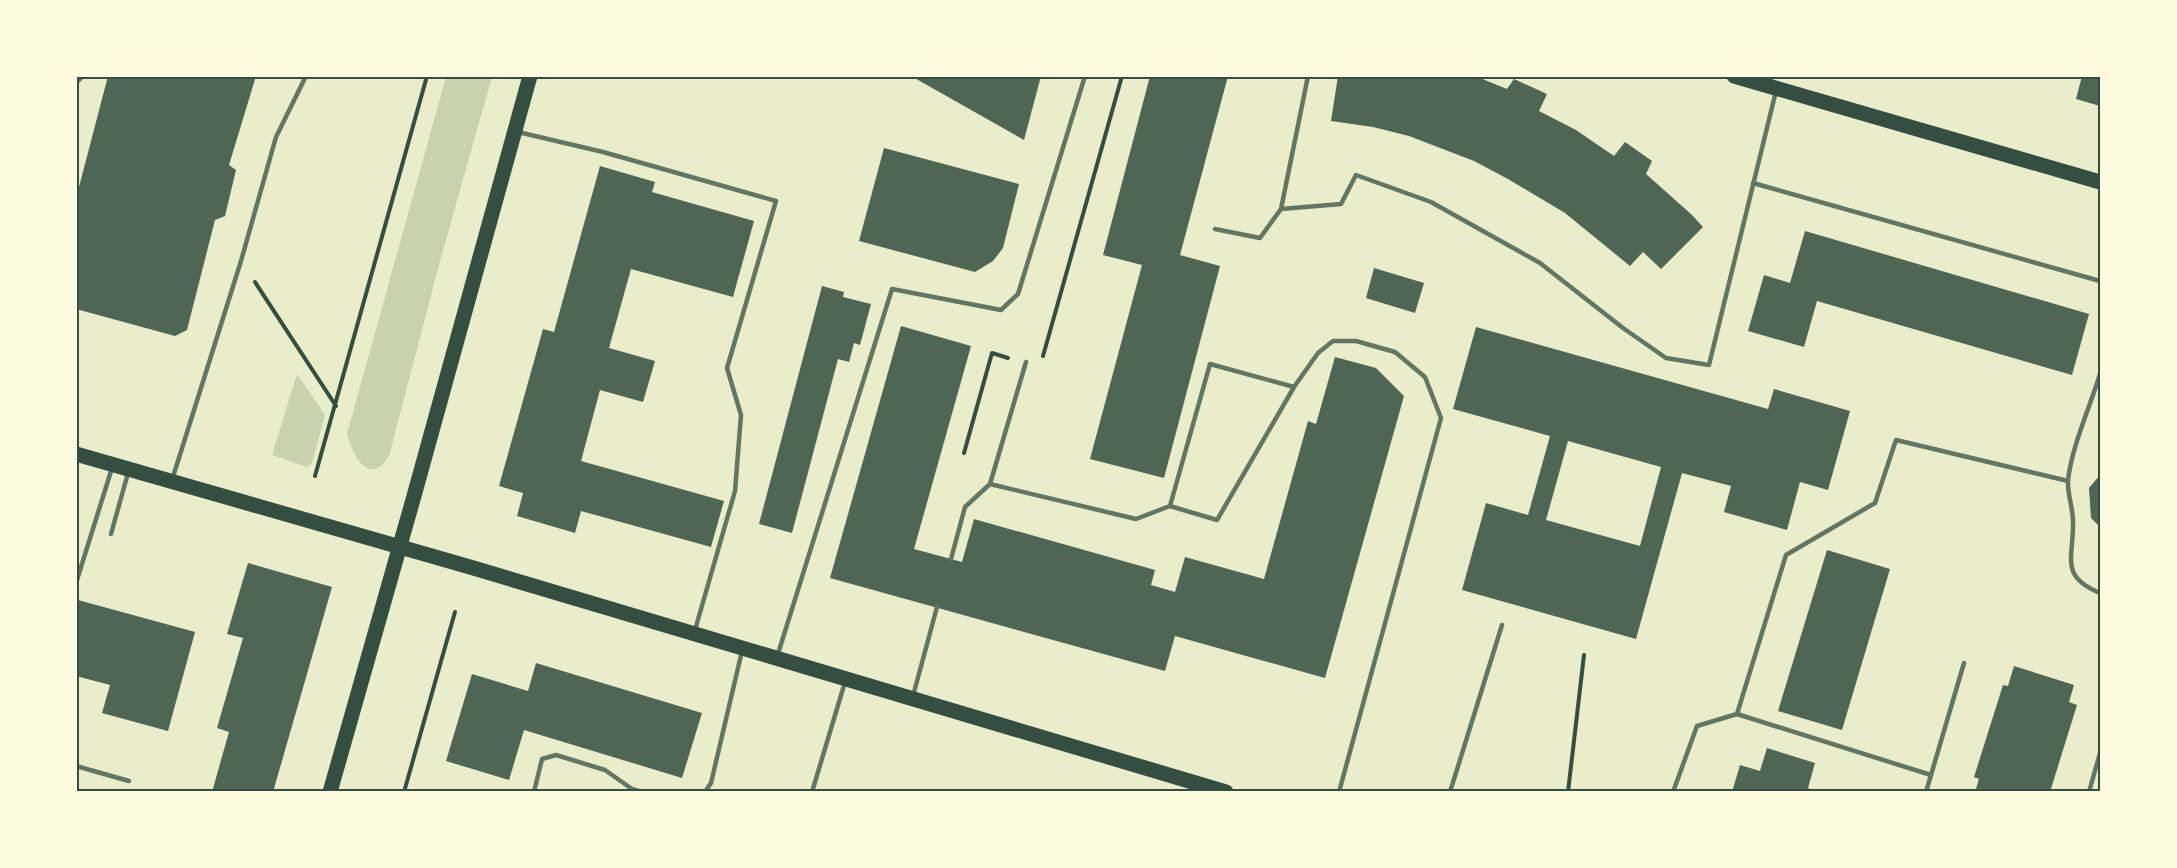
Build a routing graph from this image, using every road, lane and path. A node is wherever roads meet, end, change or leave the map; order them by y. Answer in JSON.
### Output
{"nodes":[{"id":1,"x":83,"y":76,"type":"edge"},
{"id":2,"x":306,"y":76,"type":"edge"},
{"id":3,"x":427,"y":76,"type":"edge"},
{"id":4,"x":530,"y":76,"type":"edge"},
{"id":5,"x":1085,"y":76,"type":"edge"},
{"id":6,"x":1122,"y":76,"type":"edge"},
{"id":7,"x":1308,"y":76,"type":"edge"},
{"id":8,"x":1734,"y":76,"type":"edge"},
{"id":9,"x":76,"y":83,"type":"edge"},
{"id":10,"x":1777,"y":88,"type":"junction"},
{"id":11,"x":515,"y":131,"type":"junction"},
{"id":12,"x":2100,"y":182,"type":"edge"},
{"id":13,"x":1753,"y":183,"type":"junction"},
{"id":14,"x":1281,"y":209,"type":"junction"},
{"id":15,"x":1215,"y":229,"type":"dead end"},
{"id":16,"x":241,"y":261,"type":"junction"},
{"id":17,"x":2100,"y":281,"type":"edge"},
{"id":18,"x":1026,"y":362,"type":"junction"},
{"id":19,"x":2100,"y":374,"type":"edge"},
{"id":20,"x":1294,"y":387,"type":"junction"},
{"id":21,"x":336,"y":405,"type":"junction"},
{"id":22,"x":964,"y":453,"type":"dead end"},
{"id":23,"x":76,"y":454,"type":"edge"},
{"id":24,"x":112,"y":465,"type":"junction"},
{"id":25,"x":129,"y":470,"type":"junction"},
{"id":26,"x":315,"y":476,"type":"dead end"},
{"id":27,"x":2068,"y":481,"type":"junction"},
{"id":28,"x":171,"y":482,"type":"junction"},
{"id":29,"x":990,"y":484,"type":"junction"},
{"id":30,"x":1170,"y":506,"type":"junction"},
{"id":31,"x":111,"y":534,"type":"dead end"},
{"id":32,"x":400,"y":547,"type":"junction"},
{"id":33,"x":951,"y":559,"type":"dead end"},
{"id":34,"x":76,"y":583,"type":"edge"},
{"id":35,"x":2100,"y":593,"type":"edge"},
{"id":36,"x":937,"y":608,"type":"dead end"},
{"id":37,"x":455,"y":612,"type":"dead end"},
{"id":38,"x":1502,"y":625,"type":"dead end"},
{"id":39,"x":694,"y":634,"type":"junction"},
{"id":40,"x":743,"y":648,"type":"junction"},
{"id":41,"x":1584,"y":655,"type":"dead end"},
{"id":42,"x":777,"y":658,"type":"junction"},
{"id":43,"x":1964,"y":663,"type":"dead end"},
{"id":44,"x":846,"y":678,"type":"junction"},
{"id":45,"x":912,"y":698,"type":"junction"},
{"id":46,"x":1737,"y":714,"type":"junction"},
{"id":47,"x":2100,"y":753,"type":"edge"},
{"id":48,"x":76,"y":766,"type":"edge"},
{"id":49,"x":1931,"y":775,"type":"junction"},
{"id":50,"x":129,"y":781,"type":"dead end"},
{"id":51,"x":330,"y":792,"type":"edge"},
{"id":52,"x":404,"y":792,"type":"edge"},
{"id":53,"x":534,"y":792,"type":"edge"},
{"id":54,"x":642,"y":792,"type":"edge"},
{"id":55,"x":705,"y":792,"type":"edge"},
{"id":56,"x":812,"y":792,"type":"edge"},
{"id":57,"x":1226,"y":792,"type":"edge"},
{"id":58,"x":1339,"y":792,"type":"edge"},
{"id":59,"x":1450,"y":792,"type":"edge"},
{"id":60,"x":1568,"y":792,"type":"edge"},
{"id":61,"x":1673,"y":792,"type":"edge"},
{"id":62,"x":1926,"y":792,"type":"edge"},
{"id":63,"x":2089,"y":792,"type":"edge"}],
"edges":[{"from":1,"to":9,"type":"lane"},
{"from":2,"to":16,"type":"lane"},
{"from":3,"to":21,"type":"path"},
{"from":4,"to":11,"type":"main road"},
{"from":5,"to":42,"type":"lane"},
{"from":6,"to":18,"type":"path"},
{"from":7,"to":14,"type":"lane"},
{"from":8,"to":10,"type":"main road"},
{"from":10,"to":12,"type":"main road"},
{"from":10,"to":13,"type":"lane"},
{"from":11,"to":32,"type":"main road"},
{"from":11,"to":39,"type":"lane"},
{"from":13,"to":14,"type":"lane"},
{"from":13,"to":17,"type":"lane"},
{"from":14,"to":15,"type":"lane"},
{"from":16,"to":21,"type":"path"},
{"from":16,"to":28,"type":"lane"},
{"from":18,"to":22,"type":"path"},
{"from":18,"to":29,"type":"lane"},
{"from":19,"to":27,"type":"lane"},
{"from":20,"to":30,"type":"lane"},
{"from":20,"to":30,"type":"lane"},
{"from":20,"to":58,"type":"lane"},
{"from":21,"to":26,"type":"path"},
{"from":23,"to":24,"type":"main road"},
{"from":24,"to":25,"type":"main road"},
{"from":24,"to":34,"type":"lane"},
{"from":25,"to":28,"type":"main road"},
{"from":25,"to":31,"type":"lane"},
{"from":27,"to":35,"type":"lane"},
{"from":27,"to":46,"type":"lane"},
{"from":28,"to":32,"type":"main road"},
{"from":29,"to":30,"type":"lane"},
{"from":29,"to":33,"type":"lane"},
{"from":32,"to":39,"type":"main road"},
{"from":32,"to":51,"type":"main road"},
{"from":36,"to":45,"type":"lane"},
{"from":37,"to":52,"type":"path"},
{"from":38,"to":59,"type":"lane"},
{"from":39,"to":40,"type":"main road"},
{"from":40,"to":42,"type":"main road"},
{"from":40,"to":55,"type":"lane"},
{"from":41,"to":60,"type":"path"},
{"from":42,"to":44,"type":"main road"},
{"from":43,"to":49,"type":"lane"},
{"from":44,"to":45,"type":"main road"},
{"from":44,"to":56,"type":"lane"},
{"from":45,"to":57,"type":"main road"},
{"from":46,"to":49,"type":"lane"},
{"from":46,"to":61,"type":"lane"},
{"from":47,"to":63,"type":"lane"},
{"from":48,"to":50,"type":"lane"},
{"from":49,"to":62,"type":"lane"},
{"from":53,"to":54,"type":"lane"}]}
